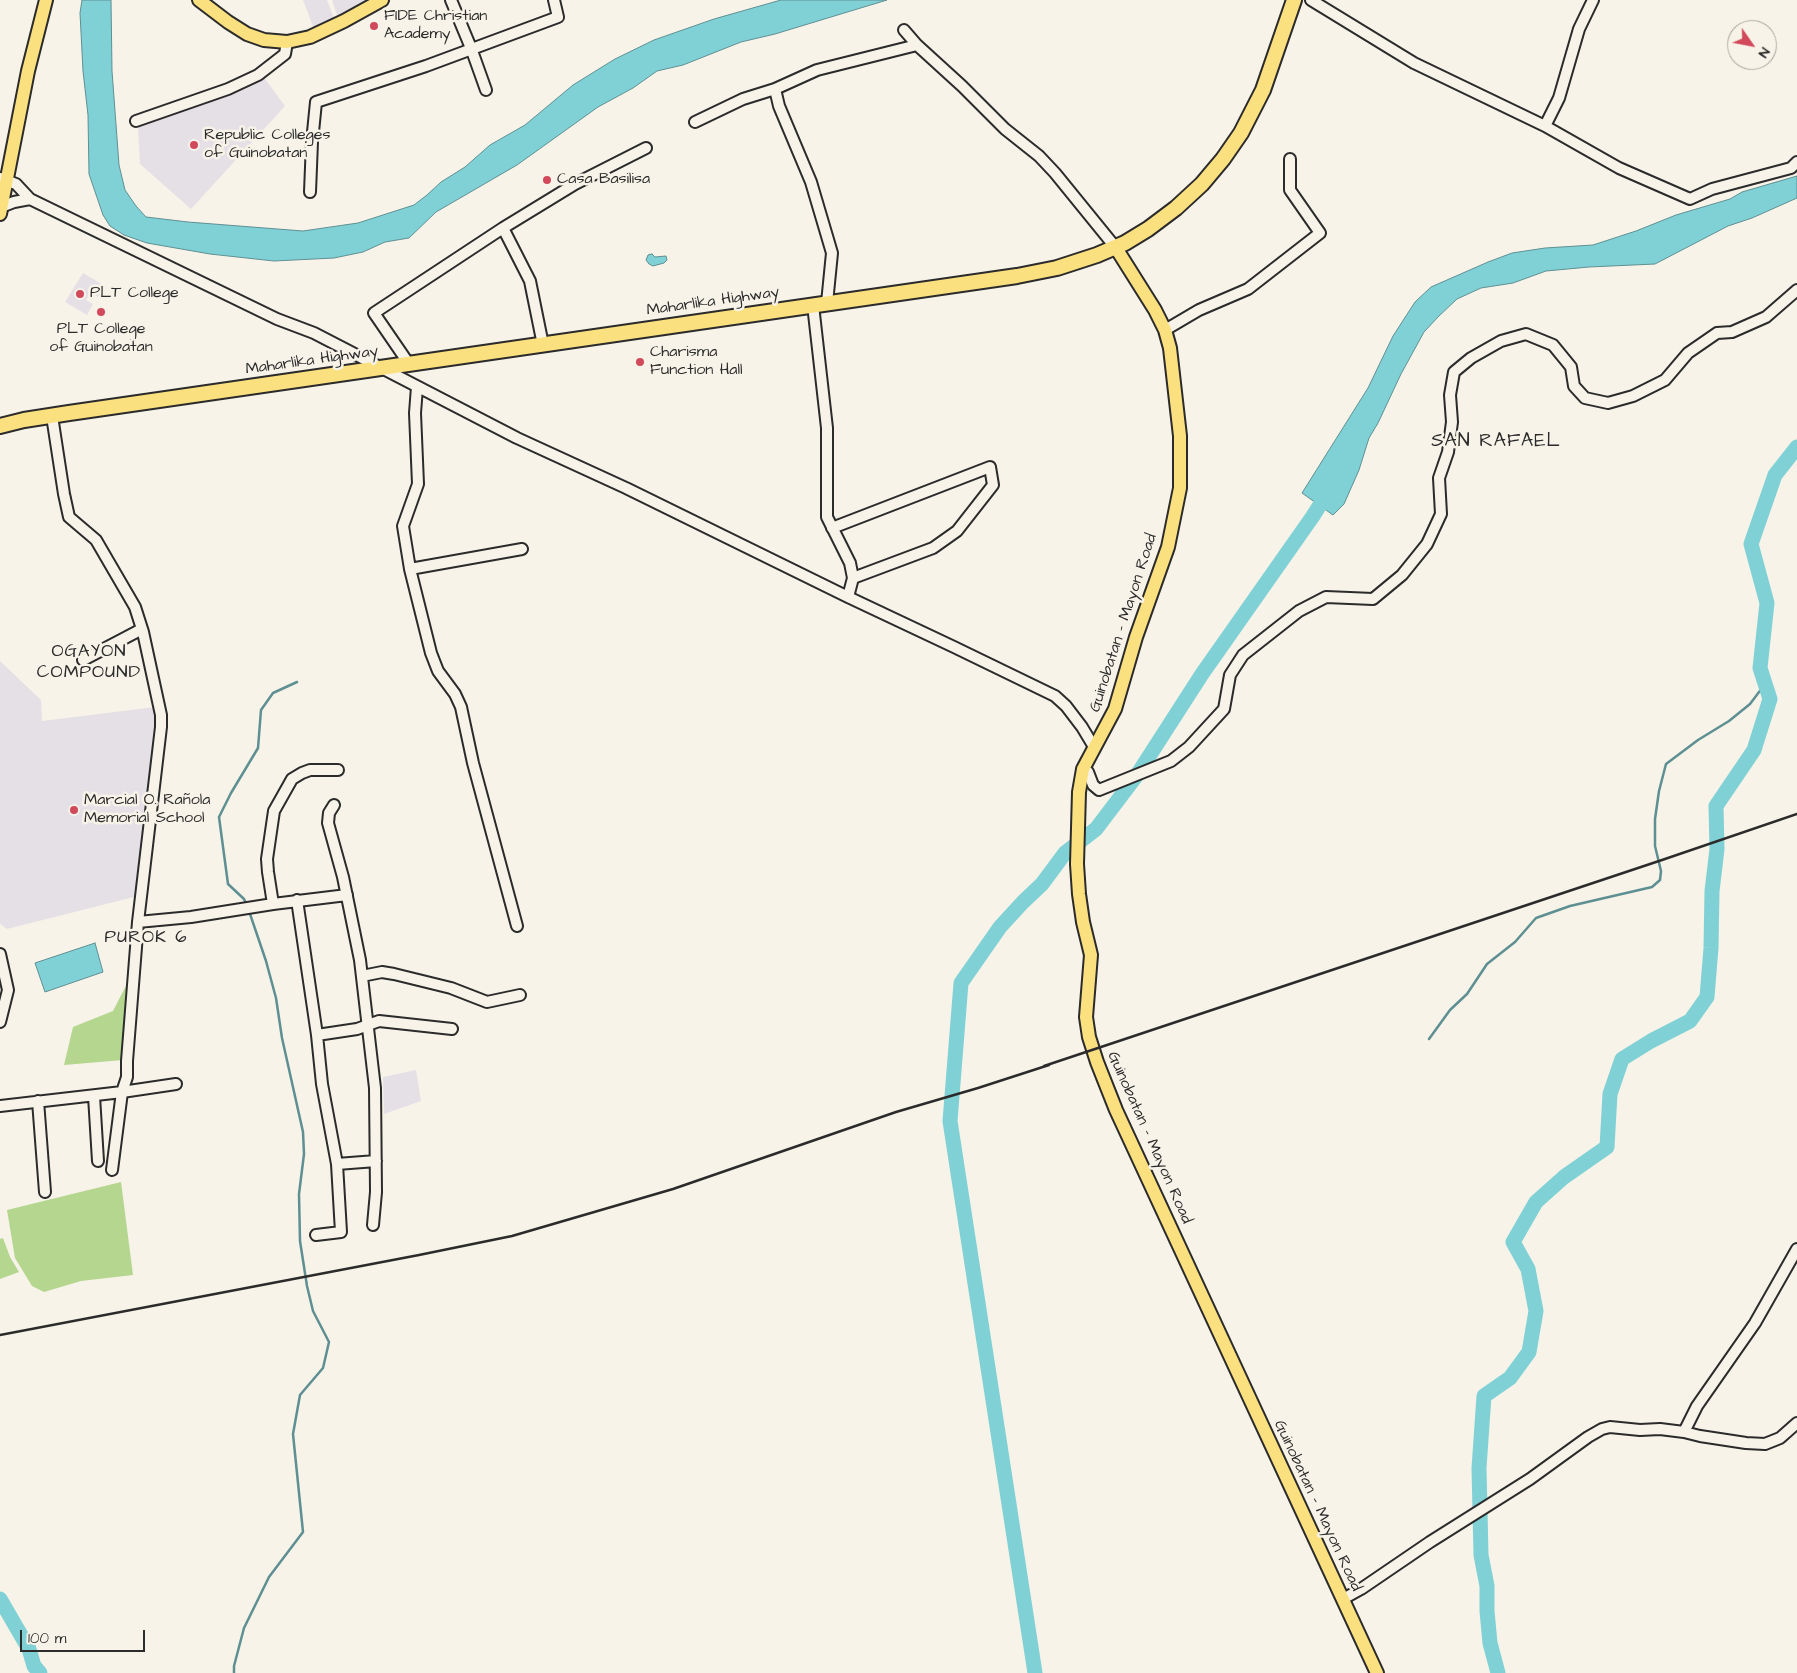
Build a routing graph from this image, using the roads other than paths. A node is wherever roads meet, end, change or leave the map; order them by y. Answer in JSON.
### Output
{"nodes":[{"id":1,"x":46,"y":0,"type":"edge"},
{"id":2,"x":199,"y":0,"type":"edge"},
{"id":3,"x":382,"y":0,"type":"edge"},
{"id":4,"x":451,"y":0,"type":"edge"},
{"id":5,"x":554,"y":0,"type":"edge"},
{"id":6,"x":1294,"y":0,"type":"edge"},
{"id":7,"x":1311,"y":0,"type":"edge"},
{"id":8,"x":1593,"y":0,"type":"edge"},
{"id":9,"x":904,"y":30,"type":"dead end"},
{"id":10,"x":287,"y":42,"type":"junction"},
{"id":11,"x":917,"y":45,"type":"junction"},
{"id":12,"x":471,"y":48,"type":"junction"},
{"id":13,"x":775,"y":89,"type":"junction"},
{"id":14,"x":486,"y":90,"type":"dead end"},
{"id":15,"x":136,"y":121,"type":"dead end"},
{"id":16,"x":695,"y":122,"type":"dead end"},
{"id":17,"x":1545,"y":126,"type":"junction"},
{"id":18,"x":646,"y":148,"type":"dead end"},
{"id":19,"x":1290,"y":159,"type":"dead end"},
{"id":20,"x":1797,"y":162,"type":"edge"},
{"id":21,"x":4,"y":179,"type":"edge"},
{"id":22,"x":310,"y":192,"type":"dead end"},
{"id":23,"x":30,"y":199,"type":"junction"},
{"id":24,"x":1,"y":210,"type":"edge"},
{"id":25,"x":503,"y":228,"type":"junction"},
{"id":26,"x":1116,"y":248,"type":"junction"},
{"id":27,"x":1797,"y":290,"type":"edge"},
{"id":28,"x":827,"y":303,"type":"junction"},
{"id":29,"x":813,"y":305,"type":"junction"},
{"id":30,"x":1165,"y":330,"type":"junction"},
{"id":31,"x":543,"y":345,"type":"junction"},
{"id":32,"x":409,"y":364,"type":"junction"},
{"id":33,"x":382,"y":368,"type":"junction"},
{"id":34,"x":417,"y":386,"type":"junction"},
{"id":35,"x":52,"y":416,"type":"junction"},
{"id":36,"x":0,"y":426,"type":"edge"},
{"id":37,"x":832,"y":528,"type":"junction"},
{"id":38,"x":522,"y":549,"type":"dead end"},
{"id":39,"x":410,"y":569,"type":"junction"},
{"id":40,"x":853,"y":578,"type":"junction"},
{"id":41,"x":848,"y":597,"type":"junction"},
{"id":42,"x":142,"y":629,"type":"junction"},
{"id":43,"x":83,"y":660,"type":"dead end"},
{"id":44,"x":1094,"y":747,"type":"junction"},
{"id":45,"x":1083,"y":769,"type":"junction"},
{"id":46,"x":338,"y":770,"type":"dead end"},
{"id":47,"x":334,"y":805,"type":"dead end"},
{"id":48,"x":347,"y":895,"type":"junction"},
{"id":49,"x":297,"y":900,"type":"junction"},
{"id":50,"x":273,"y":904,"type":"junction"},
{"id":51,"x":138,"y":922,"type":"junction"},
{"id":52,"x":517,"y":926,"type":"dead end"},
{"id":53,"x":0,"y":954,"type":"edge"},
{"id":54,"x":362,"y":976,"type":"junction"},
{"id":55,"x":520,"y":996,"type":"dead end"},
{"id":56,"x":0,"y":1022,"type":"edge"},
{"id":57,"x":368,"y":1024,"type":"junction"},
{"id":58,"x":452,"y":1029,"type":"dead end"},
{"id":59,"x":317,"y":1035,"type":"junction"},
{"id":60,"x":176,"y":1084,"type":"dead end"},
{"id":61,"x":122,"y":1092,"type":"junction"},
{"id":62,"x":94,"y":1096,"type":"junction"},
{"id":63,"x":38,"y":1101,"type":"junction"},
{"id":64,"x":0,"y":1106,"type":"edge"},
{"id":65,"x":98,"y":1161,"type":"dead end"},
{"id":66,"x":376,"y":1161,"type":"junction"},
{"id":67,"x":337,"y":1164,"type":"junction"},
{"id":68,"x":112,"y":1170,"type":"dead end"},
{"id":69,"x":45,"y":1192,"type":"dead end"},
{"id":70,"x":373,"y":1226,"type":"dead end"},
{"id":71,"x":316,"y":1235,"type":"dead end"},
{"id":72,"x":1797,"y":1249,"type":"edge"},
{"id":73,"x":1797,"y":1423,"type":"edge"},
{"id":74,"x":1684,"y":1432,"type":"junction"},
{"id":75,"x":1343,"y":1599,"type":"junction"},
{"id":76,"x":1377,"y":1673,"type":"edge"}],
"edges":[{"from":1,"to":21,"type":"main road"},
{"from":2,"to":10,"type":"main road"},
{"from":3,"to":10,"type":"main road"},
{"from":4,"to":12,"type":"street"},
{"from":5,"to":12,"type":"street"},
{"from":6,"to":26,"type":"highway","name":"Maharlika Highway"},
{"from":7,"to":17,"type":"street"},
{"from":8,"to":17,"type":"street"},
{"from":9,"to":11,"type":"street"},
{"from":10,"to":15,"type":"street"},
{"from":11,"to":13,"type":"street"},
{"from":11,"to":26,"type":"street"},
{"from":12,"to":14,"type":"street"},
{"from":12,"to":22,"type":"street"},
{"from":13,"to":16,"type":"street"},
{"from":13,"to":28,"type":"street"},
{"from":17,"to":20,"type":"street"},
{"from":18,"to":25,"type":"street"},
{"from":19,"to":30,"type":"street"},
{"from":21,"to":23,"type":"street"},
{"from":21,"to":24,"type":"main road"},
{"from":23,"to":24,"type":"street"},
{"from":23,"to":33,"type":"street"},
{"from":25,"to":31,"type":"street"},
{"from":25,"to":32,"type":"street"},
{"from":26,"to":28,"type":"highway","name":"Maharlika Highway"},
{"from":26,"to":30,"type":"main road","name":"Guinobatan - Mayon Road"},
{"from":27,"to":45,"type":"street"},
{"from":28,"to":29,"type":"highway","name":"Maharlika Highway"},
{"from":29,"to":31,"type":"highway","name":"Maharlika Highway"},
{"from":29,"to":37,"type":"street"},
{"from":30,"to":44,"type":"main road","name":"Guinobatan - Mayon Road"},
{"from":31,"to":32,"type":"highway","name":"Maharlika Highway"},
{"from":32,"to":33,"type":"highway","name":"Maharlika Highway"},
{"from":33,"to":34,"type":"street"},
{"from":33,"to":35,"type":"highway","name":"Maharlika Highway"},
{"from":34,"to":39,"type":"street"},
{"from":34,"to":41,"type":"street"},
{"from":35,"to":36,"type":"highway","name":"Maharlika Highway"},
{"from":35,"to":42,"type":"street"},
{"from":37,"to":40,"type":"street"},
{"from":37,"to":40,"type":"street"},
{"from":38,"to":39,"type":"street"},
{"from":39,"to":52,"type":"street"},
{"from":40,"to":41,"type":"street"},
{"from":41,"to":44,"type":"street"},
{"from":42,"to":43,"type":"street"},
{"from":42,"to":51,"type":"street"},
{"from":44,"to":45,"type":"main road","name":"Guinobatan - Mayon Road"},
{"from":45,"to":75,"type":"main road","name":"Guinobatan - Mayon Road"},
{"from":46,"to":50,"type":"street"},
{"from":47,"to":48,"type":"street"},
{"from":48,"to":49,"type":"street"},
{"from":48,"to":54,"type":"street"},
{"from":49,"to":50,"type":"street"},
{"from":49,"to":59,"type":"street"},
{"from":50,"to":51,"type":"street"},
{"from":51,"to":61,"type":"street"},
{"from":53,"to":56,"type":"street"},
{"from":54,"to":55,"type":"street"},
{"from":54,"to":57,"type":"street"},
{"from":57,"to":58,"type":"street"},
{"from":57,"to":59,"type":"street"},
{"from":57,"to":66,"type":"street"},
{"from":59,"to":67,"type":"street"},
{"from":60,"to":61,"type":"street"},
{"from":61,"to":62,"type":"street"},
{"from":61,"to":68,"type":"street"},
{"from":62,"to":63,"type":"street"},
{"from":62,"to":65,"type":"street"},
{"from":63,"to":64,"type":"street"},
{"from":63,"to":69,"type":"street"},
{"from":66,"to":67,"type":"street"},
{"from":66,"to":70,"type":"street"},
{"from":67,"to":71,"type":"street"},
{"from":72,"to":74,"type":"street"},
{"from":73,"to":74,"type":"street"},
{"from":74,"to":75,"type":"street"},
{"from":75,"to":76,"type":"main road","name":"Guinobatan - Mayon Road"}]}
